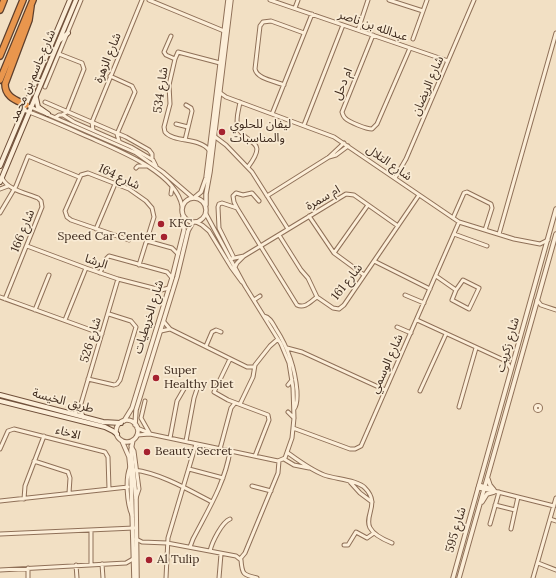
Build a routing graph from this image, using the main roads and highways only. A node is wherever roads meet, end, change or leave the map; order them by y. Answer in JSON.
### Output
{"nodes":[{"id":1,"x":4,"y":0,"type":"edge"},
{"id":2,"x":23,"y":0,"type":"edge"},
{"id":3,"x":33,"y":0,"type":"edge"},
{"id":4,"x":70,"y":0,"type":"edge"},
{"id":5,"x":76,"y":0,"type":"edge"},
{"id":6,"x":31,"y":6,"type":"junction"},
{"id":7,"x":0,"y":10,"type":"edge"},
{"id":8,"x":68,"y":33,"type":"road end"},
{"id":9,"x":59,"y":42,"type":"junction"},
{"id":10,"x":0,"y":56,"type":"edge"},
{"id":11,"x":0,"y":80,"type":"edge"},
{"id":12,"x":36,"y":96,"type":"junction"},
{"id":13,"x":28,"y":108,"type":"junction"},
{"id":14,"x":48,"y":114,"type":"road end"},
{"id":15,"x":0,"y":166,"type":"edge"},
{"id":16,"x":1,"y":180,"type":"edge"},
{"id":17,"x":0,"y":394,"type":"edge"},
{"id":18,"x":0,"y":401,"type":"edge"},
{"id":19,"x":122,"y":422,"type":"road end"},
{"id":20,"x":117,"y":434,"type":"road end"}],
"edges":[{"from":1,"to":7,"type":"highway"},
{"from":2,"to":10,"type":"highway"},
{"from":3,"to":6,"type":"highway"},
{"from":4,"to":13,"type":"main road","name":"شارع جاسم بن محمد"},
{"from":5,"to":9,"type":"main road","name":"شارع جاسم بن محمد"},
{"from":6,"to":11,"type":"highway"},
{"from":6,"to":13,"type":"highway"},
{"from":8,"to":9,"type":"main road"},
{"from":9,"to":12,"type":"main road","name":"شارع جاسم بن محمد"},
{"from":12,"to":13,"type":"main road","name":"شارع جاسم بن محمد"},
{"from":12,"to":14,"type":"main road"},
{"from":13,"to":15,"type":"main road","name":"شارع جاسم بن محمد"},
{"from":13,"to":16,"type":"main road","name":"شارع جاسم بن محمد"},
{"from":17,"to":19,"type":"main road","name":"طريق الخيسة"},
{"from":18,"to":20,"type":"main road","name":"طريق الخيسة"}]}
